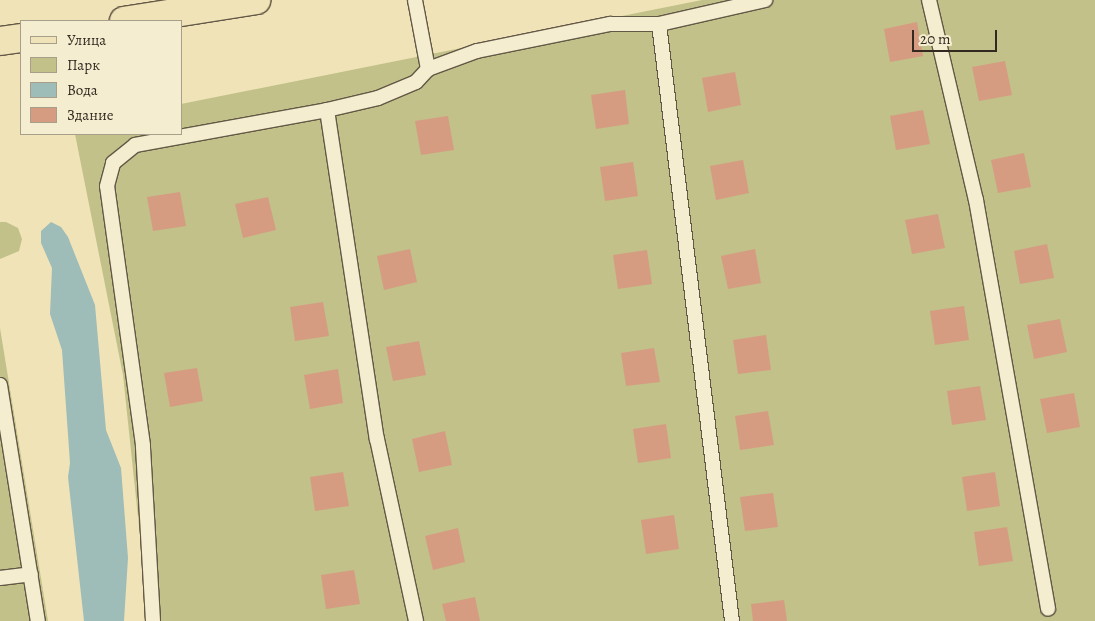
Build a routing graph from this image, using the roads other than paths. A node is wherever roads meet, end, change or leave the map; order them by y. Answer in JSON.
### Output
{"nodes":[{"id":1,"x":256,"y":0,"type":"edge"},
{"id":2,"x":415,"y":0,"type":"edge"},
{"id":3,"x":765,"y":0,"type":"edge"},
{"id":4,"x":929,"y":0,"type":"edge"},
{"id":5,"x":130,"y":20,"type":"edge"},
{"id":6,"x":659,"y":24,"type":"junction"},
{"id":7,"x":20,"y":38,"type":"edge"},
{"id":8,"x":0,"y":41,"type":"edge"},
{"id":9,"x":428,"y":69,"type":"junction"},
{"id":10,"x":327,"y":110,"type":"junction"},
{"id":11,"x":0,"y":385,"type":"edge"},
{"id":12,"x":30,"y":574,"type":"junction"},
{"id":13,"x":0,"y":578,"type":"edge"},
{"id":14,"x":1048,"y":609,"type":"dead end"},
{"id":15,"x":38,"y":621,"type":"edge"},
{"id":16,"x":153,"y":621,"type":"edge"},
{"id":17,"x":416,"y":621,"type":"edge"},
{"id":18,"x":732,"y":621,"type":"edge"}],
"edges":[{"from":1,"to":5,"type":"main road"},
{"from":2,"to":9,"type":"lane"},
{"from":3,"to":6,"type":"lane"},
{"from":4,"to":14,"type":"lane"},
{"from":6,"to":9,"type":"lane"},
{"from":6,"to":18,"type":"lane"},
{"from":7,"to":8,"type":"main road"},
{"from":9,"to":10,"type":"lane"},
{"from":10,"to":16,"type":"lane"},
{"from":10,"to":17,"type":"lane"},
{"from":11,"to":12,"type":"lane"},
{"from":12,"to":13,"type":"lane"},
{"from":12,"to":15,"type":"lane"}]}
